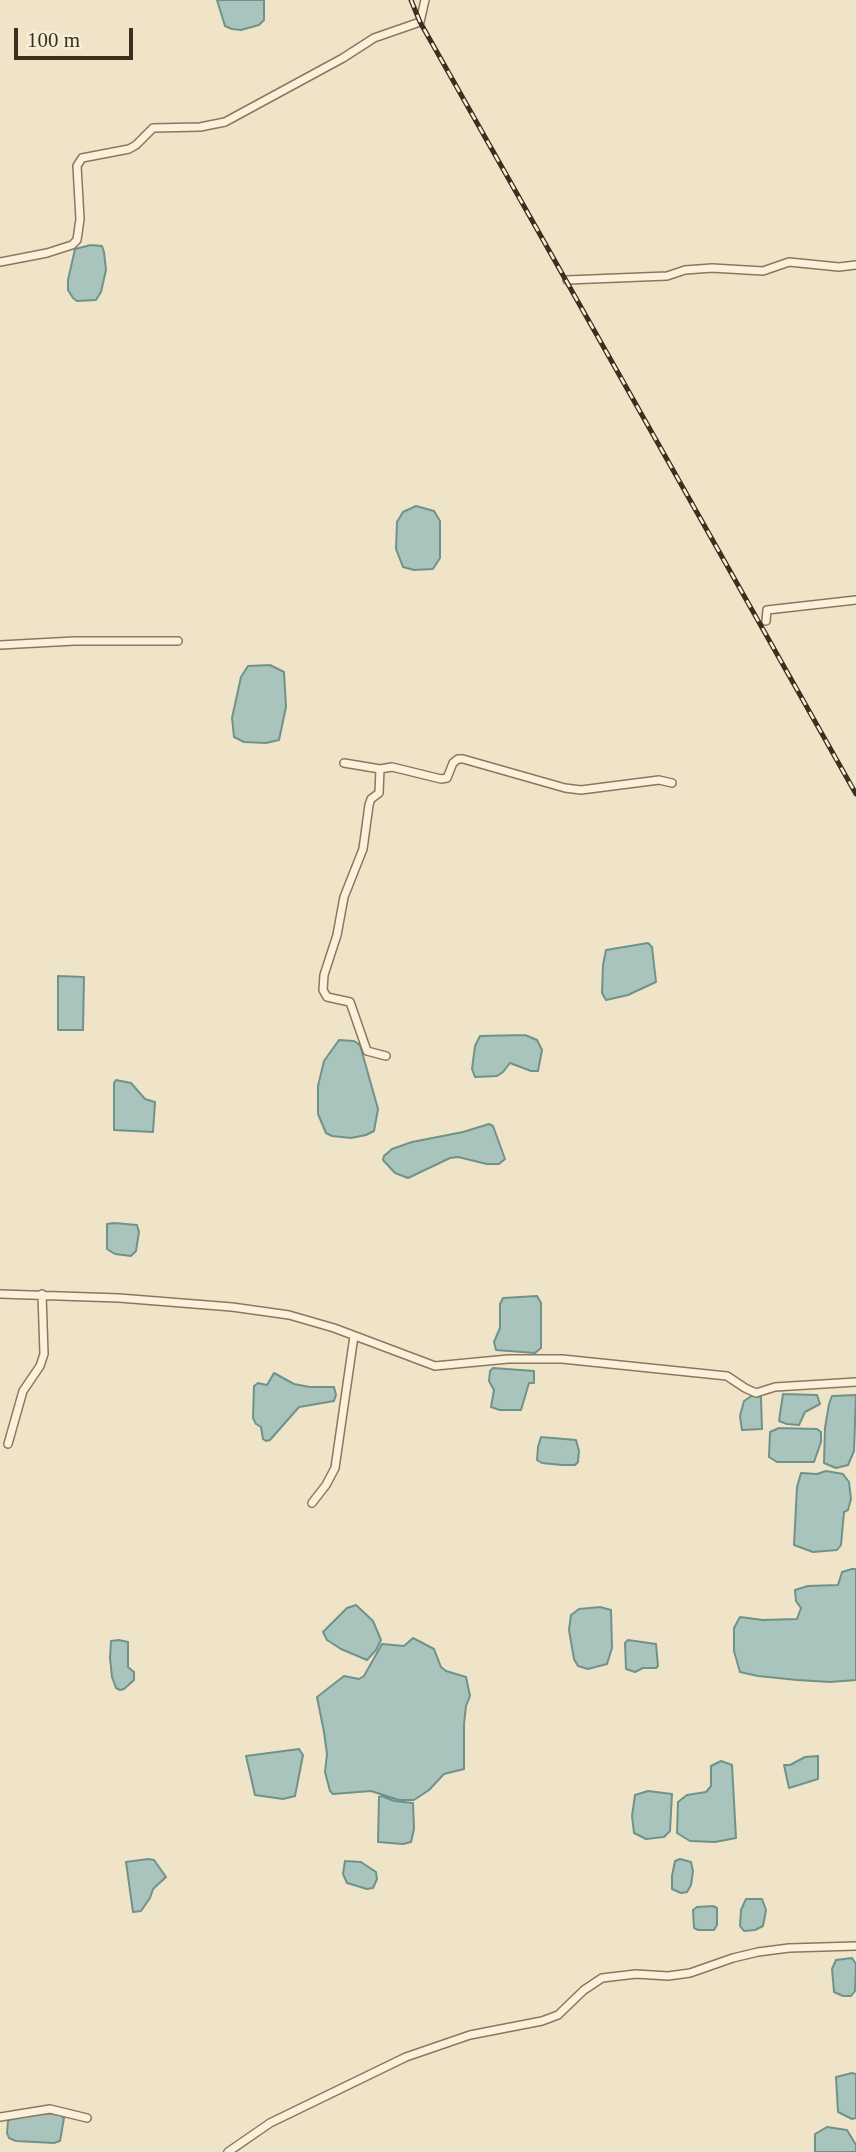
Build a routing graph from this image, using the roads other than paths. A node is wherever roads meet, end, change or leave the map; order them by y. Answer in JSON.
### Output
{"nodes":[{"id":1,"x":425,"y":0,"type":"edge"},
{"id":2,"x":0,"y":262,"type":"edge"},
{"id":3,"x":856,"y":265,"type":"edge"},
{"id":4,"x":567,"y":280,"type":"dead end"},
{"id":5,"x":856,"y":600,"type":"edge"},
{"id":6,"x":766,"y":621,"type":"dead end"},
{"id":7,"x":178,"y":641,"type":"dead end"},
{"id":8,"x":0,"y":645,"type":"edge"},
{"id":9,"x":344,"y":763,"type":"dead end"},
{"id":10,"x":380,"y":769,"type":"junction"},
{"id":11,"x":672,"y":783,"type":"dead end"},
{"id":12,"x":386,"y":1056,"type":"dead end"},
{"id":13,"x":0,"y":1294,"type":"edge"},
{"id":14,"x":42,"y":1294,"type":"junction"},
{"id":15,"x":354,"y":1335,"type":"junction"},
{"id":16,"x":856,"y":1382,"type":"edge"},
{"id":17,"x":8,"y":1444,"type":"dead end"},
{"id":18,"x":312,"y":1503,"type":"dead end"},
{"id":19,"x":856,"y":1946,"type":"edge"},
{"id":20,"x":0,"y":2117,"type":"edge"},
{"id":21,"x":87,"y":2118,"type":"dead end"},
{"id":22,"x":228,"y":2152,"type":"edge"}],
"edges":[{"from":1,"to":2,"type":"street"},
{"from":3,"to":4,"type":"street"},
{"from":5,"to":6,"type":"street"},
{"from":7,"to":8,"type":"street"},
{"from":9,"to":10,"type":"street"},
{"from":10,"to":11,"type":"street"},
{"from":10,"to":12,"type":"street"},
{"from":13,"to":14,"type":"street"},
{"from":14,"to":15,"type":"street"},
{"from":14,"to":17,"type":"street"},
{"from":15,"to":16,"type":"street"},
{"from":15,"to":18,"type":"street"},
{"from":19,"to":22,"type":"street"},
{"from":20,"to":21,"type":"street"}]}
